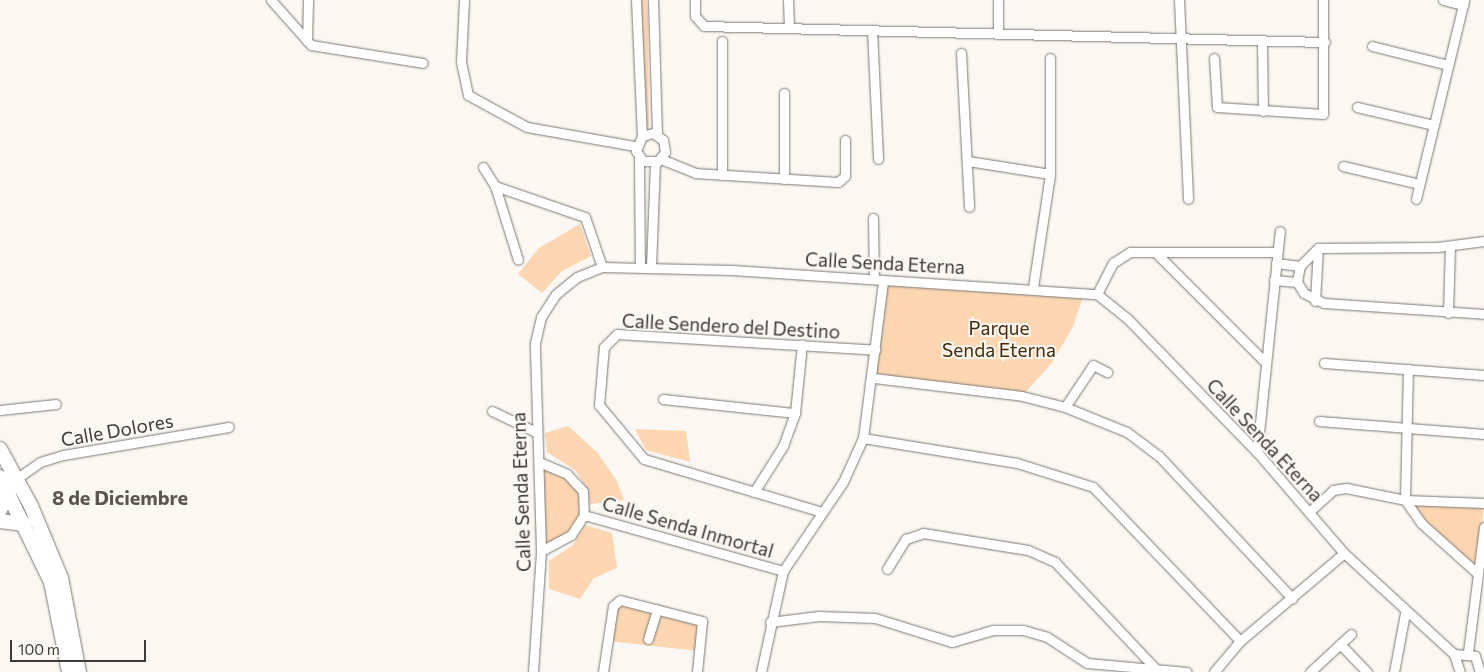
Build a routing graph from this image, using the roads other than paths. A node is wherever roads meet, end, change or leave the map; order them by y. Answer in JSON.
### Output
{"nodes":[{"id":1,"x":272,"y":0,"type":"edge"},
{"id":2,"x":308,"y":0,"type":"edge"},
{"id":3,"x":464,"y":0,"type":"edge"},
{"id":4,"x":636,"y":0,"type":"edge"},
{"id":5,"x":653,"y":0,"type":"edge"},
{"id":6,"x":695,"y":0,"type":"edge"},
{"id":7,"x":788,"y":0,"type":"edge"},
{"id":8,"x":998,"y":0,"type":"edge"},
{"id":9,"x":1179,"y":0,"type":"edge"},
{"id":10,"x":1323,"y":0,"type":"edge"},
{"id":11,"x":1444,"y":0,"type":"edge"},
{"id":12,"x":1464,"y":2,"type":"edge"},
{"id":13,"x":789,"y":28,"type":"junction"},
{"id":14,"x":872,"y":30,"type":"junction"},
{"id":15,"x":998,"y":33,"type":"junction"},
{"id":16,"x":1181,"y":39,"type":"junction"},
{"id":17,"x":307,"y":41,"type":"junction"},
{"id":18,"x":722,"y":41,"type":"dead end"},
{"id":19,"x":1262,"y":42,"type":"junction"},
{"id":20,"x":1325,"y":42,"type":"junction"},
{"id":21,"x":1372,"y":46,"type":"dead end"},
{"id":22,"x":961,"y":53,"type":"dead end"},
{"id":23,"x":1050,"y":58,"type":"dead end"},
{"id":24,"x":1214,"y":58,"type":"dead end"},
{"id":25,"x":423,"y":63,"type":"dead end"},
{"id":26,"x":1448,"y":64,"type":"junction"},
{"id":27,"x":784,"y":93,"type":"dead end"},
{"id":28,"x":1358,"y":107,"type":"dead end"},
{"id":29,"x":1263,"y":111,"type":"junction"},
{"id":30,"x":1434,"y":125,"type":"junction"},
{"id":31,"x":657,"y":134,"type":"junction"},
{"id":32,"x":642,"y":136,"type":"junction"},
{"id":33,"x":845,"y":140,"type":"dead end"},
{"id":34,"x":635,"y":146,"type":"junction"},
{"id":35,"x":639,"y":159,"type":"junction"},
{"id":36,"x":878,"y":159,"type":"dead end"},
{"id":37,"x":658,"y":161,"type":"junction"},
{"id":38,"x":968,"y":161,"type":"junction"},
{"id":39,"x":1343,"y":166,"type":"dead end"},
{"id":40,"x":483,"y":167,"type":"dead end"},
{"id":41,"x":1050,"y":174,"type":"junction"},
{"id":42,"x":722,"y":175,"type":"junction"},
{"id":43,"x":784,"y":180,"type":"junction"},
{"id":44,"x":1419,"y":184,"type":"junction"},
{"id":45,"x":495,"y":186,"type":"junction"},
{"id":46,"x":640,"y":199,"type":"junction"},
{"id":47,"x":654,"y":199,"type":"junction"},
{"id":48,"x":1188,"y":199,"type":"dead end"},
{"id":49,"x":1416,"y":199,"type":"dead end"},
{"id":50,"x":969,"y":207,"type":"dead end"},
{"id":51,"x":873,"y":218,"type":"dead end"},
{"id":52,"x":1280,"y":231,"type":"dead end"},
{"id":53,"x":1484,"y":241,"type":"edge"},
{"id":54,"x":1450,"y":246,"type":"junction"},
{"id":55,"x":1318,"y":248,"type":"junction"},
{"id":56,"x":1156,"y":252,"type":"junction"},
{"id":57,"x":1277,"y":252,"type":"junction"},
{"id":58,"x":518,"y":260,"type":"dead end"},
{"id":59,"x":1276,"y":263,"type":"junction"},
{"id":60,"x":1300,"y":266,"type":"junction"},
{"id":61,"x":602,"y":267,"type":"junction"},
{"id":62,"x":640,"y":267,"type":"junction"},
{"id":63,"x":651,"y":267,"type":"junction"},
{"id":64,"x":874,"y":279,"type":"junction"},
{"id":65,"x":1274,"y":280,"type":"junction"},
{"id":66,"x":884,"y":281,"type":"junction"},
{"id":67,"x":1297,"y":282,"type":"junction"},
{"id":68,"x":1033,"y":287,"type":"junction"},
{"id":69,"x":1096,"y":294,"type":"junction"},
{"id":70,"x":1315,"y":301,"type":"junction"},
{"id":71,"x":1448,"y":313,"type":"junction"},
{"id":72,"x":1484,"y":314,"type":"edge"},
{"id":73,"x":802,"y":344,"type":"junction"},
{"id":74,"x":876,"y":350,"type":"junction"},
{"id":75,"x":1266,"y":363,"type":"junction"},
{"id":76,"x":1324,"y":363,"type":"dead end"},
{"id":77,"x":1408,"y":369,"type":"junction"},
{"id":78,"x":1107,"y":372,"type":"dead end"},
{"id":79,"x":1484,"y":375,"type":"edge"},
{"id":80,"x":874,"y":378,"type":"junction"},
{"id":81,"x":663,"y":399,"type":"dead end"},
{"id":82,"x":56,"y":404,"type":"dead end"},
{"id":83,"x":1066,"y":407,"type":"junction"},
{"id":84,"x":0,"y":410,"type":"edge"},
{"id":85,"x":492,"y":411,"type":"dead end"},
{"id":86,"x":795,"y":413,"type":"junction"},
{"id":87,"x":1318,"y":421,"type":"dead end"},
{"id":88,"x":229,"y":427,"type":"dead end"},
{"id":89,"x":1406,"y":428,"type":"junction"},
{"id":90,"x":536,"y":432,"type":"junction"},
{"id":91,"x":1484,"y":434,"type":"edge"},
{"id":92,"x":863,"y":438,"type":"junction"},
{"id":93,"x":0,"y":450,"type":"edge"},
{"id":94,"x":1256,"y":452,"type":"junction"},
{"id":95,"x":539,"y":462,"type":"junction"},
{"id":96,"x":8,"y":482,"type":"edge"},
{"id":97,"x":754,"y":492,"type":"junction"},
{"id":98,"x":1405,"y":500,"type":"junction"},
{"id":99,"x":1484,"y":503,"type":"edge"},
{"id":100,"x":0,"y":510,"type":"edge"},
{"id":101,"x":1310,"y":511,"type":"junction"},
{"id":102,"x":822,"y":512,"type":"junction"},
{"id":103,"x":584,"y":515,"type":"junction"},
{"id":104,"x":0,"y":521,"type":"edge"},
{"id":105,"x":25,"y":524,"type":"junction"},
{"id":106,"x":1484,"y":527,"type":"edge"},
{"id":107,"x":541,"y":551,"type":"junction"},
{"id":108,"x":1344,"y":552,"type":"junction"},
{"id":109,"x":887,"y":569,"type":"dead end"},
{"id":110,"x":783,"y":571,"type":"junction"},
{"id":111,"x":1478,"y":574,"type":"junction"},
{"id":112,"x":1292,"y":598,"type":"junction"},
{"id":113,"x":657,"y":609,"type":"junction"},
{"id":114,"x":1404,"y":613,"type":"junction"},
{"id":115,"x":770,"y":622,"type":"junction"},
{"id":116,"x":1351,"y":634,"type":"dead end"},
{"id":117,"x":648,"y":639,"type":"dead end"},
{"id":118,"x":1240,"y":641,"type":"junction"},
{"id":119,"x":1340,"y":644,"type":"junction"},
{"id":120,"x":1468,"y":652,"type":"junction"},
{"id":121,"x":1454,"y":654,"type":"junction"},
{"id":122,"x":1156,"y":669,"type":"junction"},
{"id":123,"x":69,"y":672,"type":"edge"},
{"id":124,"x":79,"y":672,"type":"edge"},
{"id":125,"x":533,"y":672,"type":"edge"},
{"id":126,"x":603,"y":672,"type":"edge"},
{"id":127,"x":698,"y":672,"type":"edge"},
{"id":128,"x":761,"y":672,"type":"edge"},
{"id":129,"x":1187,"y":672,"type":"edge"},
{"id":130,"x":1214,"y":672,"type":"edge"},
{"id":131,"x":1310,"y":672,"type":"edge"},
{"id":132,"x":1367,"y":672,"type":"edge"},
{"id":133,"x":1394,"y":672,"type":"edge"},
{"id":134,"x":1460,"y":672,"type":"edge"},
{"id":135,"x":1480,"y":672,"type":"edge"}],
"edges":[{"from":1,"to":17,"type":"street"},
{"from":2,"to":17,"type":"street"},
{"from":3,"to":34,"type":"street"},
{"from":4,"to":32,"type":"street"},
{"from":5,"to":31,"type":"street"},
{"from":6,"to":13,"type":"street"},
{"from":7,"to":13,"type":"street"},
{"from":8,"to":15,"type":"street"},
{"from":9,"to":16,"type":"street"},
{"from":10,"to":20,"type":"street"},
{"from":11,"to":12,"type":"street"},
{"from":12,"to":26,"type":"street"},
{"from":13,"to":14,"type":"street"},
{"from":14,"to":15,"type":"street"},
{"from":14,"to":36,"type":"street"},
{"from":15,"to":16,"type":"street"},
{"from":16,"to":19,"type":"street"},
{"from":16,"to":48,"type":"street"},
{"from":17,"to":25,"type":"street"},
{"from":18,"to":42,"type":"street"},
{"from":19,"to":20,"type":"street"},
{"from":19,"to":29,"type":"street"},
{"from":20,"to":29,"type":"street"},
{"from":21,"to":26,"type":"street"},
{"from":22,"to":38,"type":"street"},
{"from":23,"to":41,"type":"street"},
{"from":24,"to":29,"type":"street"},
{"from":26,"to":30,"type":"street"},
{"from":27,"to":43,"type":"street"},
{"from":28,"to":30,"type":"street"},
{"from":30,"to":44,"type":"street"},
{"from":31,"to":32,"type":"street"},
{"from":31,"to":37,"type":"street"},
{"from":32,"to":34,"type":"street"},
{"from":33,"to":43,"type":"street"},
{"from":34,"to":35,"type":"street"},
{"from":35,"to":37,"type":"street"},
{"from":35,"to":46,"type":"street"},
{"from":37,"to":42,"type":"street"},
{"from":37,"to":47,"type":"street"},
{"from":38,"to":41,"type":"street"},
{"from":38,"to":50,"type":"street"},
{"from":39,"to":44,"type":"street"},
{"from":40,"to":45,"type":"street"},
{"from":41,"to":68,"type":"street"},
{"from":42,"to":43,"type":"street"},
{"from":44,"to":49,"type":"street"},
{"from":45,"to":58,"type":"street"},
{"from":45,"to":61,"type":"street"},
{"from":46,"to":47,"type":"street"},
{"from":46,"to":62,"type":"street"},
{"from":47,"to":63,"type":"street"},
{"from":51,"to":64,"type":"street"},
{"from":52,"to":57,"type":"street"},
{"from":53,"to":54,"type":"street"},
{"from":54,"to":55,"type":"street"},
{"from":54,"to":71,"type":"street"},
{"from":55,"to":60,"type":"street"},
{"from":55,"to":70,"type":"street"},
{"from":56,"to":57,"type":"street"},
{"from":56,"to":69,"type":"street"},
{"from":56,"to":75,"type":"street"},
{"from":57,"to":59,"type":"street"},
{"from":59,"to":60,"type":"street"},
{"from":59,"to":65,"type":"street"},
{"from":60,"to":67,"type":"street"},
{"from":61,"to":62,"type":"street","name":"Calle Senda Eterna"},
{"from":61,"to":90,"type":"street","name":"Calle Senda Eterna"},
{"from":62,"to":63,"type":"street","name":"Calle Senda Eterna"},
{"from":63,"to":64,"type":"street","name":"Calle Senda Eterna"},
{"from":64,"to":66,"type":"street","name":"Calle Senda Eterna"},
{"from":65,"to":67,"type":"street"},
{"from":65,"to":75,"type":"street"},
{"from":66,"to":68,"type":"street","name":"Calle Senda Eterna"},
{"from":66,"to":74,"type":"street"},
{"from":67,"to":70,"type":"street"},
{"from":68,"to":69,"type":"street","name":"Calle Senda Eterna"},
{"from":69,"to":94,"type":"street","name":"Calle Senda Eterna"},
{"from":70,"to":71,"type":"street"},
{"from":71,"to":72,"type":"street"},
{"from":73,"to":74,"type":"street","name":"Calle Sendero del Destino"},
{"from":73,"to":86,"type":"street"},
{"from":73,"to":97,"type":"street","name":"Calle Sendero del Destino"},
{"from":74,"to":80,"type":"street"},
{"from":75,"to":94,"type":"street"},
{"from":76,"to":77,"type":"street"},
{"from":77,"to":79,"type":"street"},
{"from":77,"to":89,"type":"street"},
{"from":78,"to":83,"type":"street"},
{"from":80,"to":83,"type":"street"},
{"from":80,"to":92,"type":"street"},
{"from":81,"to":86,"type":"street"},
{"from":82,"to":84,"type":"street"},
{"from":83,"to":112,"type":"street"},
{"from":85,"to":90,"type":"street"},
{"from":86,"to":97,"type":"street"},
{"from":87,"to":89,"type":"street"},
{"from":88,"to":96,"type":"street","name":"Calle Dolores"},
{"from":89,"to":91,"type":"street"},
{"from":89,"to":98,"type":"street"},
{"from":90,"to":95,"type":"street","name":"Calle Senda Eterna"},
{"from":92,"to":102,"type":"street"},
{"from":92,"to":118,"type":"street"},
{"from":93,"to":96,"type":"main road"},
{"from":94,"to":101,"type":"street","name":"Calle Senda Eterna"},
{"from":95,"to":103,"type":"street","name":"Calle Senda Inmortal"},
{"from":95,"to":107,"type":"street","name":"Calle Senda Eterna"},
{"from":96,"to":100,"type":"main road"},
{"from":96,"to":105,"type":"main road"},
{"from":96,"to":124,"type":"main road"},
{"from":97,"to":102,"type":"street","name":"Calle Sendero del Destino"},
{"from":98,"to":99,"type":"street"},
{"from":98,"to":101,"type":"street"},
{"from":98,"to":111,"type":"street"},
{"from":101,"to":108,"type":"street","name":"Calle Senda Eterna"},
{"from":102,"to":110,"type":"street"},
{"from":103,"to":107,"type":"street","name":"Calle Senda Inmortal"},
{"from":103,"to":110,"type":"street","name":"Calle Senda Inmortal"},
{"from":104,"to":105,"type":"main road"},
{"from":105,"to":123,"type":"main road"},
{"from":106,"to":111,"type":"street"},
{"from":107,"to":125,"type":"street","name":"Calle Senda Eterna"},
{"from":108,"to":112,"type":"street"},
{"from":108,"to":114,"type":"street","name":"Calle Senda Eterna"},
{"from":109,"to":122,"type":"street"},
{"from":110,"to":115,"type":"street"},
{"from":111,"to":120,"type":"street"},
{"from":112,"to":118,"type":"street"},
{"from":113,"to":117,"type":"street"},
{"from":113,"to":126,"type":"street"},
{"from":113,"to":127,"type":"street"},
{"from":114,"to":121,"type":"street","name":"Calle Senda Eterna"},
{"from":114,"to":133,"type":"street"},
{"from":115,"to":122,"type":"street"},
{"from":115,"to":128,"type":"street"},
{"from":116,"to":119,"type":"street"},
{"from":118,"to":130,"type":"street"},
{"from":119,"to":131,"type":"street"},
{"from":119,"to":132,"type":"street"},
{"from":120,"to":121,"type":"street"},
{"from":120,"to":135,"type":"street"},
{"from":121,"to":134,"type":"street"},
{"from":122,"to":129,"type":"street"}]}
